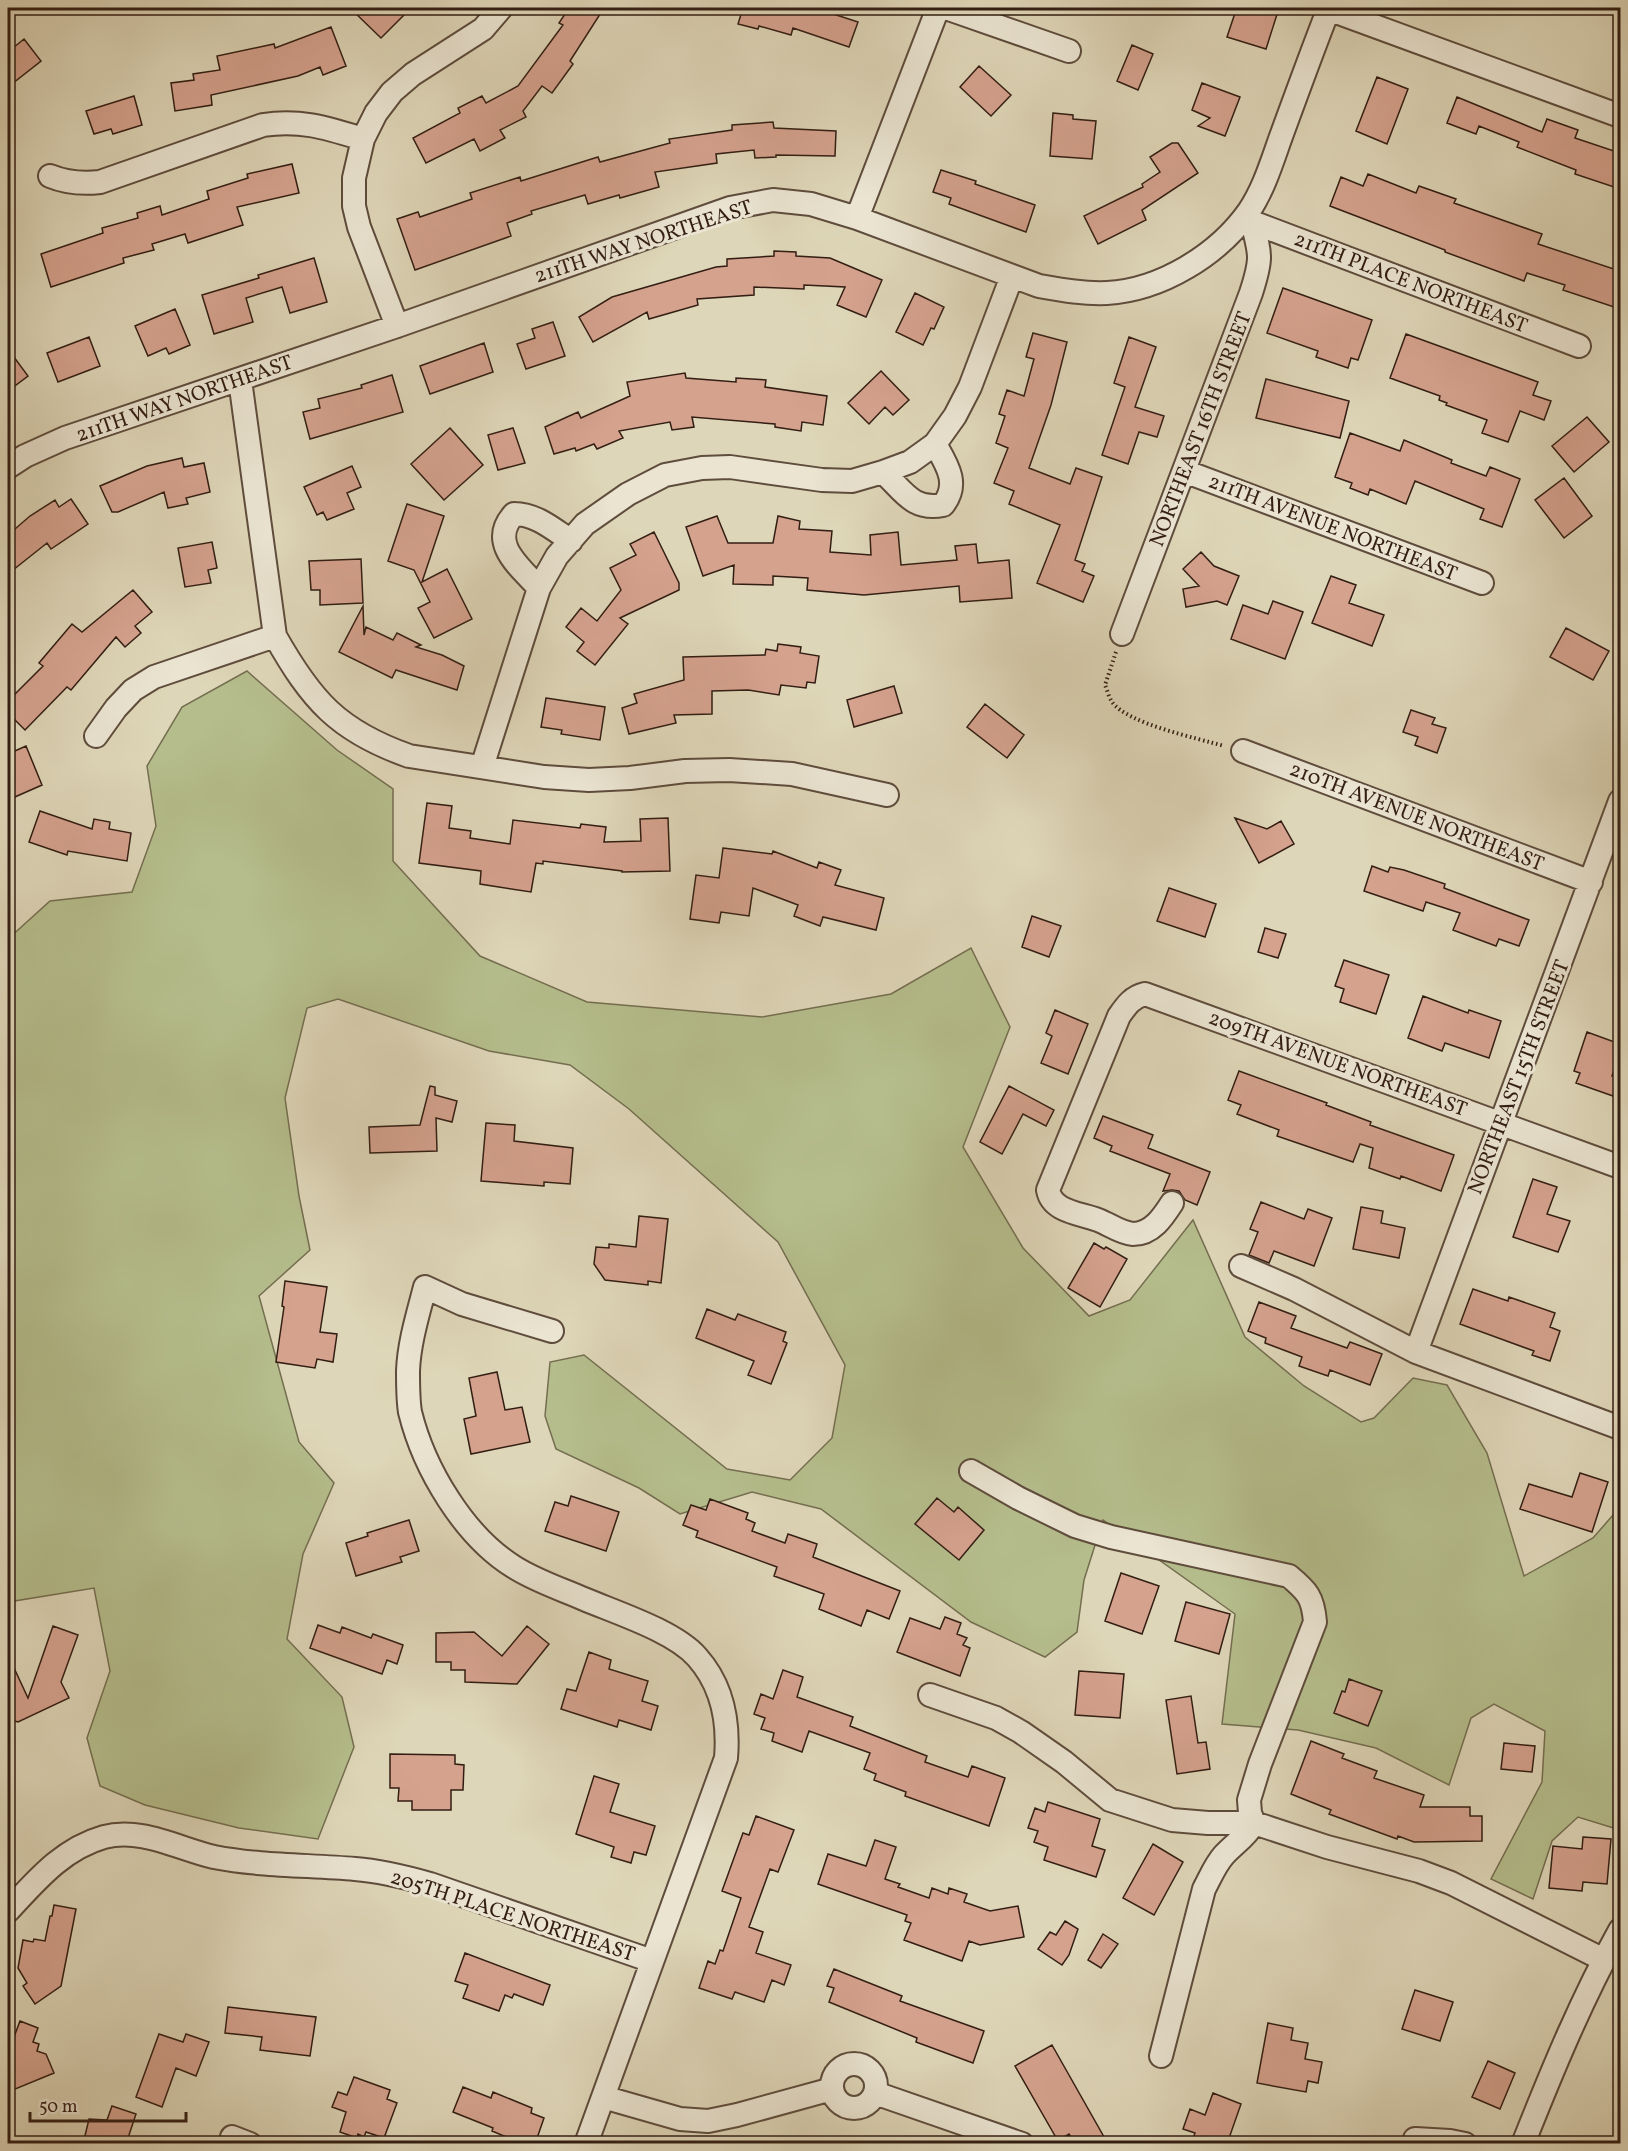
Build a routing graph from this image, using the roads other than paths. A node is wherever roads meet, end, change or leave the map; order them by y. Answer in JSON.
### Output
{"nodes":[{"id":1,"x":501,"y":8,"type":"edge"},
{"id":2,"x":938,"y":8,"type":"edge"},
{"id":3,"x":946,"y":8,"type":"edge"},
{"id":4,"x":1328,"y":8,"type":"edge"},
{"id":5,"x":1069,"y":51,"type":"dead end"},
{"id":6,"x":1620,"y":116,"type":"edge"},
{"id":7,"x":363,"y":139,"type":"junction"},
{"id":8,"x":50,"y":176,"type":"dead end"},
{"id":9,"x":1248,"y":217,"type":"junction"},
{"id":10,"x":857,"y":218,"type":"junction"},
{"id":11,"x":1012,"y":276,"type":"junction"},
{"id":12,"x":397,"y":326,"type":"junction"},
{"id":13,"x":1579,"y":346,"type":"dead end"},
{"id":14,"x":240,"y":380,"type":"junction"},
{"id":15,"x":935,"y":444,"type":"junction"},
{"id":16,"x":16,"y":462,"type":"edge"},
{"id":17,"x":1184,"y":471,"type":"junction"},
{"id":18,"x":883,"y":472,"type":"junction"},
{"id":19,"x":571,"y":541,"type":"junction"},
{"id":20,"x":1482,"y":583,"type":"dead end"},
{"id":21,"x":539,"y":588,"type":"junction"},
{"id":22,"x":1122,"y":634,"type":"road end"},
{"id":23,"x":275,"y":636,"type":"junction"},
{"id":24,"x":96,"y":736,"type":"dead end"},
{"id":25,"x":1243,"y":751,"type":"road end"},
{"id":26,"x":482,"y":768,"type":"junction"},
{"id":27,"x":887,"y":795,"type":"dead end"},
{"id":28,"x":1620,"y":801,"type":"edge"},
{"id":29,"x":1591,"y":882,"type":"junction"},
{"id":30,"x":1499,"y":1123,"type":"junction"},
{"id":31,"x":1620,"y":1167,"type":"edge"},
{"id":32,"x":1172,"y":1203,"type":"dead end"},
{"id":33,"x":1241,"y":1266,"type":"dead end"},
{"id":34,"x":552,"y":1331,"type":"dead end"},
{"id":35,"x":1416,"y":1352,"type":"junction"},
{"id":36,"x":1620,"y":1428,"type":"edge"},
{"id":37,"x":971,"y":1471,"type":"dead end"},
{"id":38,"x":930,"y":1695,"type":"dead end"},
{"id":39,"x":1254,"y":1823,"type":"junction"},
{"id":40,"x":8,"y":1911,"type":"edge"},
{"id":41,"x":1620,"y":1930,"type":"edge"},
{"id":42,"x":1604,"y":1960,"type":"junction"},
{"id":43,"x":652,"y":1961,"type":"junction"},
{"id":44,"x":1161,"y":2056,"type":"dead end"},
{"id":45,"x":832,"y":2090,"type":"junction"},
{"id":46,"x":875,"y":2093,"type":"junction"},
{"id":47,"x":603,"y":2097,"type":"junction"},
{"id":48,"x":1415,"y":2139,"type":"dead end"},
{"id":49,"x":586,"y":2144,"type":"edge"},
{"id":50,"x":1022,"y":2144,"type":"edge"},
{"id":51,"x":1465,"y":2144,"type":"edge"},
{"id":52,"x":1523,"y":2144,"type":"edge"}],
"edges":[{"from":1,"to":7,"type":"street"},
{"from":2,"to":10,"type":"street"},
{"from":3,"to":5,"type":"street"},
{"from":4,"to":6,"type":"street"},
{"from":4,"to":9,"type":"street"},
{"from":7,"to":8,"type":"street"},
{"from":7,"to":12,"type":"street"},
{"from":9,"to":11,"type":"street","name":"211TH WAY NORTHEAST"},
{"from":9,"to":13,"type":"street","name":"211TH PLACE NORTHEAST"},
{"from":9,"to":17,"type":"street","name":"NORTHEAST 16TH STREET"},
{"from":10,"to":11,"type":"street","name":"211TH WAY NORTHEAST"},
{"from":10,"to":12,"type":"street","name":"211TH WAY NORTHEAST"},
{"from":11,"to":15,"type":"street"},
{"from":12,"to":14,"type":"street","name":"211TH WAY NORTHEAST"},
{"from":14,"to":16,"type":"street","name":"211TH WAY NORTHEAST"},
{"from":14,"to":23,"type":"street"},
{"from":15,"to":18,"type":"street"},
{"from":15,"to":18,"type":"street"},
{"from":17,"to":20,"type":"street","name":"211TH AVENUE NORTHEAST"},
{"from":17,"to":22,"type":"street","name":"NORTHEAST 16TH STREET"},
{"from":18,"to":19,"type":"street"},
{"from":19,"to":21,"type":"street"},
{"from":19,"to":21,"type":"street"},
{"from":21,"to":26,"type":"street"},
{"from":23,"to":24,"type":"street"},
{"from":23,"to":26,"type":"street"},
{"from":25,"to":29,"type":"street","name":"210TH AVENUE NORTHEAST"},
{"from":26,"to":27,"type":"street"},
{"from":28,"to":29,"type":"street","name":"NORTHEAST 15TH STREET"},
{"from":29,"to":30,"type":"street","name":"NORTHEAST 15TH STREET"},
{"from":30,"to":31,"type":"street","name":"209TH AVENUE NORTHEAST"},
{"from":30,"to":32,"type":"street","name":"209TH AVENUE NORTHEAST"},
{"from":30,"to":35,"type":"street","name":"NORTHEAST 15TH STREET"},
{"from":33,"to":35,"type":"street"},
{"from":34,"to":43,"type":"street"},
{"from":35,"to":36,"type":"street"},
{"from":37,"to":39,"type":"street"},
{"from":38,"to":39,"type":"street"},
{"from":39,"to":42,"type":"street"},
{"from":39,"to":44,"type":"street"},
{"from":40,"to":43,"type":"street","name":"205TH PLACE NORTHEAST"},
{"from":41,"to":42,"type":"street"},
{"from":42,"to":52,"type":"street"},
{"from":43,"to":47,"type":"street"},
{"from":45,"to":46,"type":"street"},
{"from":45,"to":46,"type":"street"},
{"from":45,"to":47,"type":"street"},
{"from":46,"to":50,"type":"street"},
{"from":47,"to":49,"type":"street"},
{"from":48,"to":51,"type":"street"}]}
